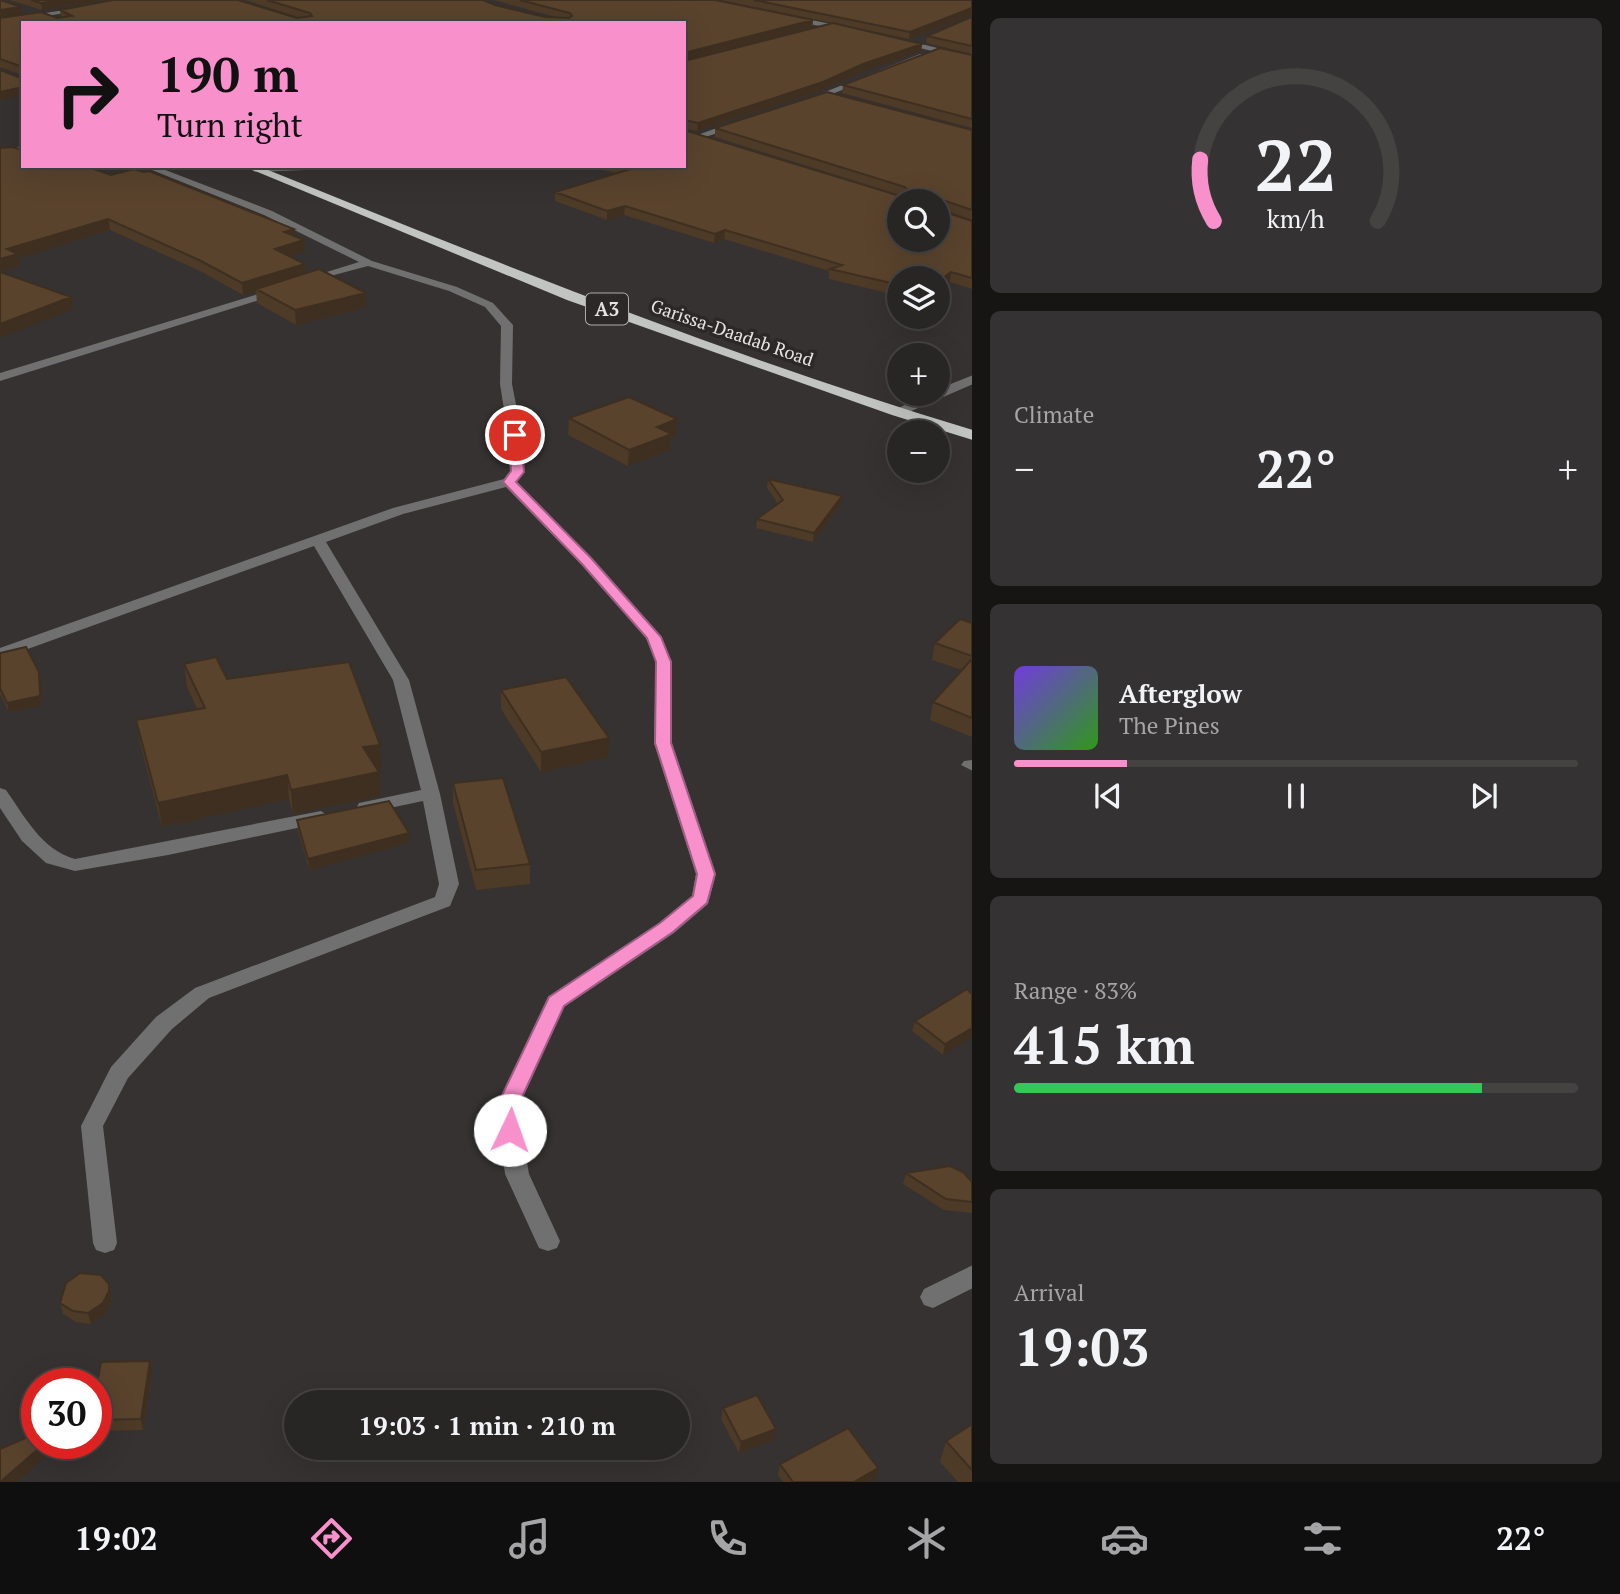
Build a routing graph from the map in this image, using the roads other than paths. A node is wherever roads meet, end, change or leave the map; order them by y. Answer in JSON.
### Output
{"nodes":[{"id":1,"x":94,"y":6,"type":"edge"},
{"id":2,"x":18,"y":7,"type":"edge"},
{"id":3,"x":42,"y":14,"type":"junction"},
{"id":4,"x":785,"y":17,"type":"edge"},
{"id":5,"x":61,"y":21,"type":"edge"},
{"id":6,"x":0,"y":22,"type":"edge"},
{"id":7,"x":836,"y":27,"type":"junction"},
{"id":8,"x":861,"y":32,"type":"edge"},
{"id":9,"x":811,"y":33,"type":"edge"},
{"id":10,"x":932,"y":36,"type":"edge"},
{"id":11,"x":887,"y":38,"type":"edge"},
{"id":12,"x":912,"y":43,"type":"junction"},
{"id":13,"x":938,"y":51,"type":"junction"},
{"id":14,"x":972,"y":59,"type":"edge"},
{"id":15,"x":826,"y":94,"type":"junction"},
{"id":16,"x":840,"y":98,"type":"edge"},
{"id":17,"x":800,"y":102,"type":"edge"},
{"id":18,"x":748,"y":120,"type":"edge"},
{"id":19,"x":686,"y":134,"type":"edge"},
{"id":20,"x":696,"y":137,"type":"junction"},
{"id":21,"x":720,"y":144,"type":"edge"},
{"id":22,"x":21,"y":149,"type":"edge"},
{"id":23,"x":0,"y":154,"type":"edge"},
{"id":24,"x":151,"y":168,"type":"edge"},
{"id":25,"x":252,"y":168,"type":"edge"},
{"id":26,"x":368,"y":262,"type":"junction"},
{"id":27,"x":302,"y":283,"type":"edge"},
{"id":28,"x":289,"y":287,"type":"edge"},
{"id":29,"x":0,"y":377,"type":"edge"},
{"id":30,"x":972,"y":379,"type":"edge"},
{"id":31,"x":950,"y":388,"type":"edge"},
{"id":32,"x":910,"y":406,"type":"edge"},
{"id":33,"x":897,"y":412,"type":"junction"},
{"id":34,"x":972,"y":435,"type":"edge"},
{"id":35,"x":509,"y":482,"type":"junction"},
{"id":36,"x":318,"y":540,"type":"junction"},
{"id":37,"x":0,"y":654,"type":"edge"},
{"id":38,"x":0,"y":794,"type":"edge"},
{"id":39,"x":431,"y":794,"type":"junction"},
{"id":40,"x":548,"y":1241,"type":"dead end"},
{"id":41,"x":105,"y":1243,"type":"dead end"},
{"id":42,"x":972,"y":1275,"type":"edge"},
{"id":43,"x":933,"y":1297,"type":"dead end"}],
"edges":[{"from":1,"to":3,"type":"street"},
{"from":2,"to":3,"type":"street"},
{"from":3,"to":5,"type":"street"},
{"from":3,"to":6,"type":"street"},
{"from":4,"to":7,"type":"street"},
{"from":7,"to":8,"type":"street"},
{"from":7,"to":9,"type":"street"},
{"from":10,"to":12,"type":"street"},
{"from":11,"to":12,"type":"street"},
{"from":12,"to":13,"type":"street"},
{"from":13,"to":14,"type":"street"},
{"from":13,"to":15,"type":"street"},
{"from":15,"to":16,"type":"street"},
{"from":15,"to":17,"type":"street"},
{"from":18,"to":20,"type":"street"},
{"from":19,"to":20,"type":"street"},
{"from":20,"to":21,"type":"street"},
{"from":22,"to":23,"type":"street"},
{"from":24,"to":26,"type":"street"},
{"from":25,"to":33,"type":"highway","name":"Garissa-Daadab Road","number":"A3"},
{"from":26,"to":27,"type":"street"},
{"from":26,"to":35,"type":"street"},
{"from":28,"to":29,"type":"street"},
{"from":30,"to":31,"type":"street"},
{"from":32,"to":33,"type":"street"},
{"from":33,"to":34,"type":"highway","name":"Garissa-Daadab Road","number":"A3"},
{"from":35,"to":36,"type":"street"},
{"from":35,"to":40,"type":"street"},
{"from":36,"to":37,"type":"street"},
{"from":36,"to":39,"type":"street"},
{"from":38,"to":39,"type":"street"},
{"from":39,"to":41,"type":"street"},
{"from":42,"to":43,"type":"street"}]}
